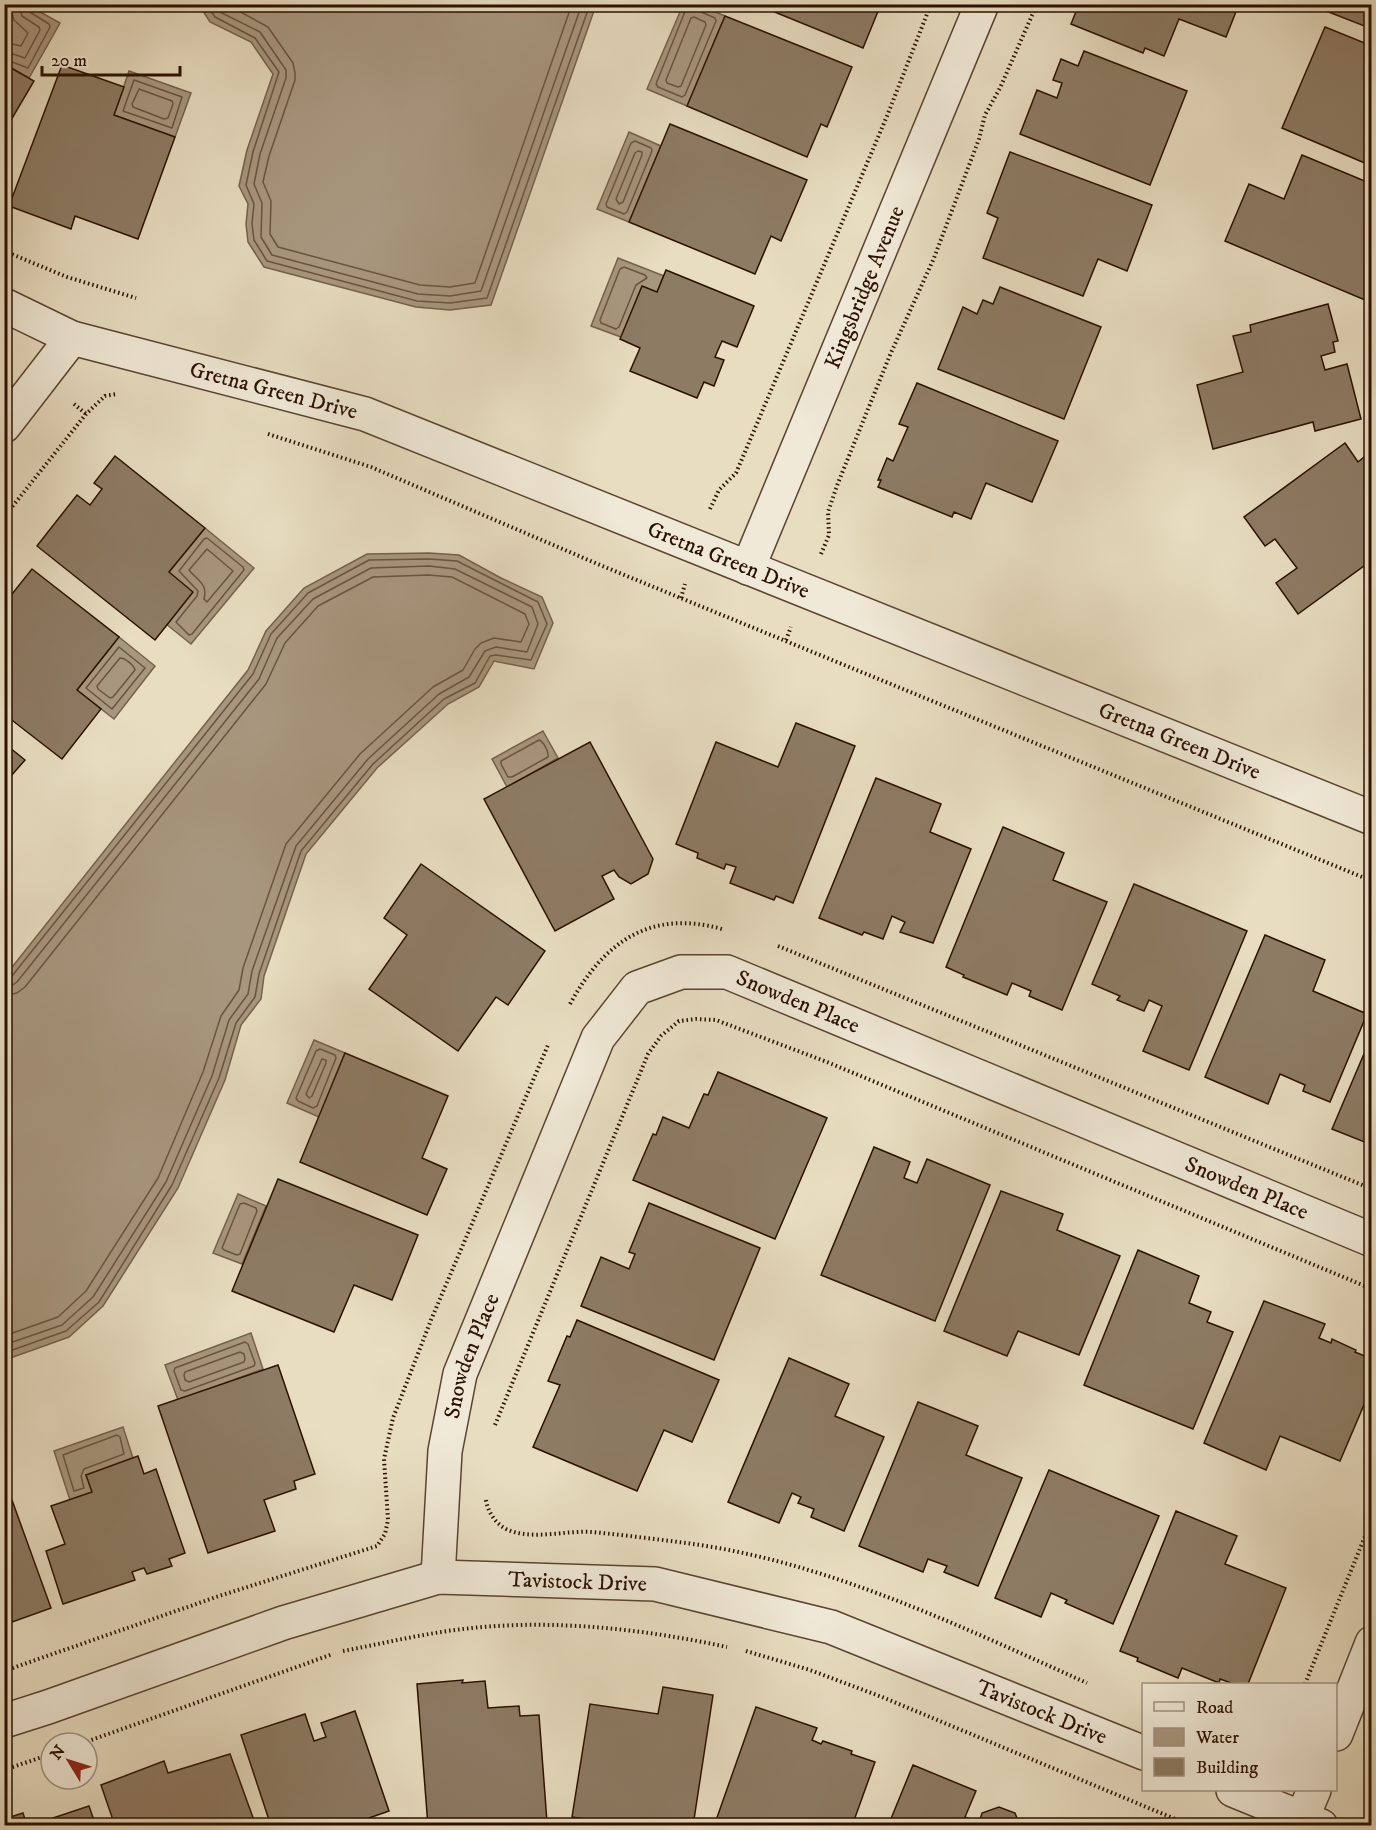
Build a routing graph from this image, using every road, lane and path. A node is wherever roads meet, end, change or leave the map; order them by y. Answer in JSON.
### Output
{"nodes":[{"id":1,"x":932,"y":4,"type":"edge"},
{"id":2,"x":982,"y":4,"type":"edge"},
{"id":3,"x":1037,"y":4,"type":"edge"},
{"id":4,"x":4,"y":251,"type":"edge"},
{"id":5,"x":136,"y":298,"type":"dead end"},
{"id":6,"x":4,"y":305,"type":"edge"},
{"id":7,"x":72,"y":338,"type":"junction"},
{"id":8,"x":125,"y":393,"type":"dead end"},
{"id":9,"x":4,"y":426,"type":"edge"},
{"id":10,"x":264,"y":433,"type":"dead end"},
{"id":11,"x":4,"y":517,"type":"edge"},
{"id":12,"x":696,"y":547,"type":"junction"},
{"id":13,"x":820,"y":555,"type":"dead end"},
{"id":14,"x":747,"y":568,"type":"junction"},
{"id":15,"x":681,"y":598,"type":"junction"},
{"id":16,"x":1371,"y":818,"type":"edge"},
{"id":17,"x":1371,"y":881,"type":"edge"},
{"id":18,"x":731,"y":931,"type":"dead end"},
{"id":19,"x":774,"y":945,"type":"dead end"},
{"id":20,"x":569,"y":1005,"type":"dead end"},
{"id":21,"x":549,"y":1042,"type":"dead end"},
{"id":22,"x":1371,"y":1189,"type":"edge"},
{"id":23,"x":1371,"y":1240,"type":"edge"},
{"id":24,"x":1371,"y":1289,"type":"edge"},
{"id":25,"x":493,"y":1434,"type":"dead end"},
{"id":26,"x":485,"y":1496,"type":"dead end"},
{"id":27,"x":493,"y":1519,"type":"dead end"},
{"id":28,"x":1371,"y":1519,"type":"edge"},
{"id":29,"x":438,"y":1577,"type":"junction"},
{"id":30,"x":1371,"y":1643,"type":"edge"},
{"id":31,"x":728,"y":1647,"type":"dead end"},
{"id":32,"x":740,"y":1649,"type":"dead end"},
{"id":33,"x":4,"y":1671,"type":"edge"},
{"id":34,"x":1305,"y":1683,"type":"edge"},
{"id":35,"x":4,"y":1721,"type":"edge"},
{"id":36,"x":1337,"y":1729,"type":"edge"},
{"id":37,"x":99,"y":1737,"type":"edge"},
{"id":38,"x":1142,"y":1753,"type":"edge"},
{"id":39,"x":39,"y":1758,"type":"edge"},
{"id":40,"x":1371,"y":1765,"type":"edge"},
{"id":41,"x":4,"y":1770,"type":"edge"},
{"id":42,"x":1371,"y":1788,"type":"edge"},
{"id":43,"x":1237,"y":1791,"type":"edge"},
{"id":44,"x":1312,"y":1811,"type":"edge"},
{"id":45,"x":1192,"y":1826,"type":"edge"}],
"edges":[{"from":1,"to":12,"type":"path"},
{"from":2,"to":14,"type":"street","name":"Kingsbridge Avenue"},
{"from":3,"to":13,"type":"path"},
{"from":4,"to":5,"type":"path"},
{"from":6,"to":7,"type":"street","name":"Gretna Green Drive"},
{"from":7,"to":9,"type":"street"},
{"from":7,"to":12,"type":"street","name":"Gretna Green Drive"},
{"from":8,"to":11,"type":"path"},
{"from":10,"to":15,"type":"path"},
{"from":12,"to":14,"type":"street","name":"Gretna Green Drive"},
{"from":12,"to":15,"type":"path"},
{"from":14,"to":16,"type":"street","name":"Gretna Green Drive"},
{"from":15,"to":17,"type":"path"},
{"from":18,"to":20,"type":"path"},
{"from":19,"to":22,"type":"path"},
{"from":21,"to":33,"type":"path"},
{"from":23,"to":29,"type":"street","name":"Snowden Place"},
{"from":24,"to":25,"type":"path"},
{"from":26,"to":27,"type":"path"},
{"from":28,"to":34,"type":"path"},
{"from":29,"to":35,"type":"street","name":"Tavistock Drive"},
{"from":29,"to":38,"type":"street","name":"Tavistock Drive"},
{"from":30,"to":36,"type":"street"},
{"from":31,"to":37,"type":"path"},
{"from":32,"to":45,"type":"path"},
{"from":39,"to":41,"type":"path"},
{"from":40,"to":42,"type":"path"},
{"from":43,"to":44,"type":"street"}]}
